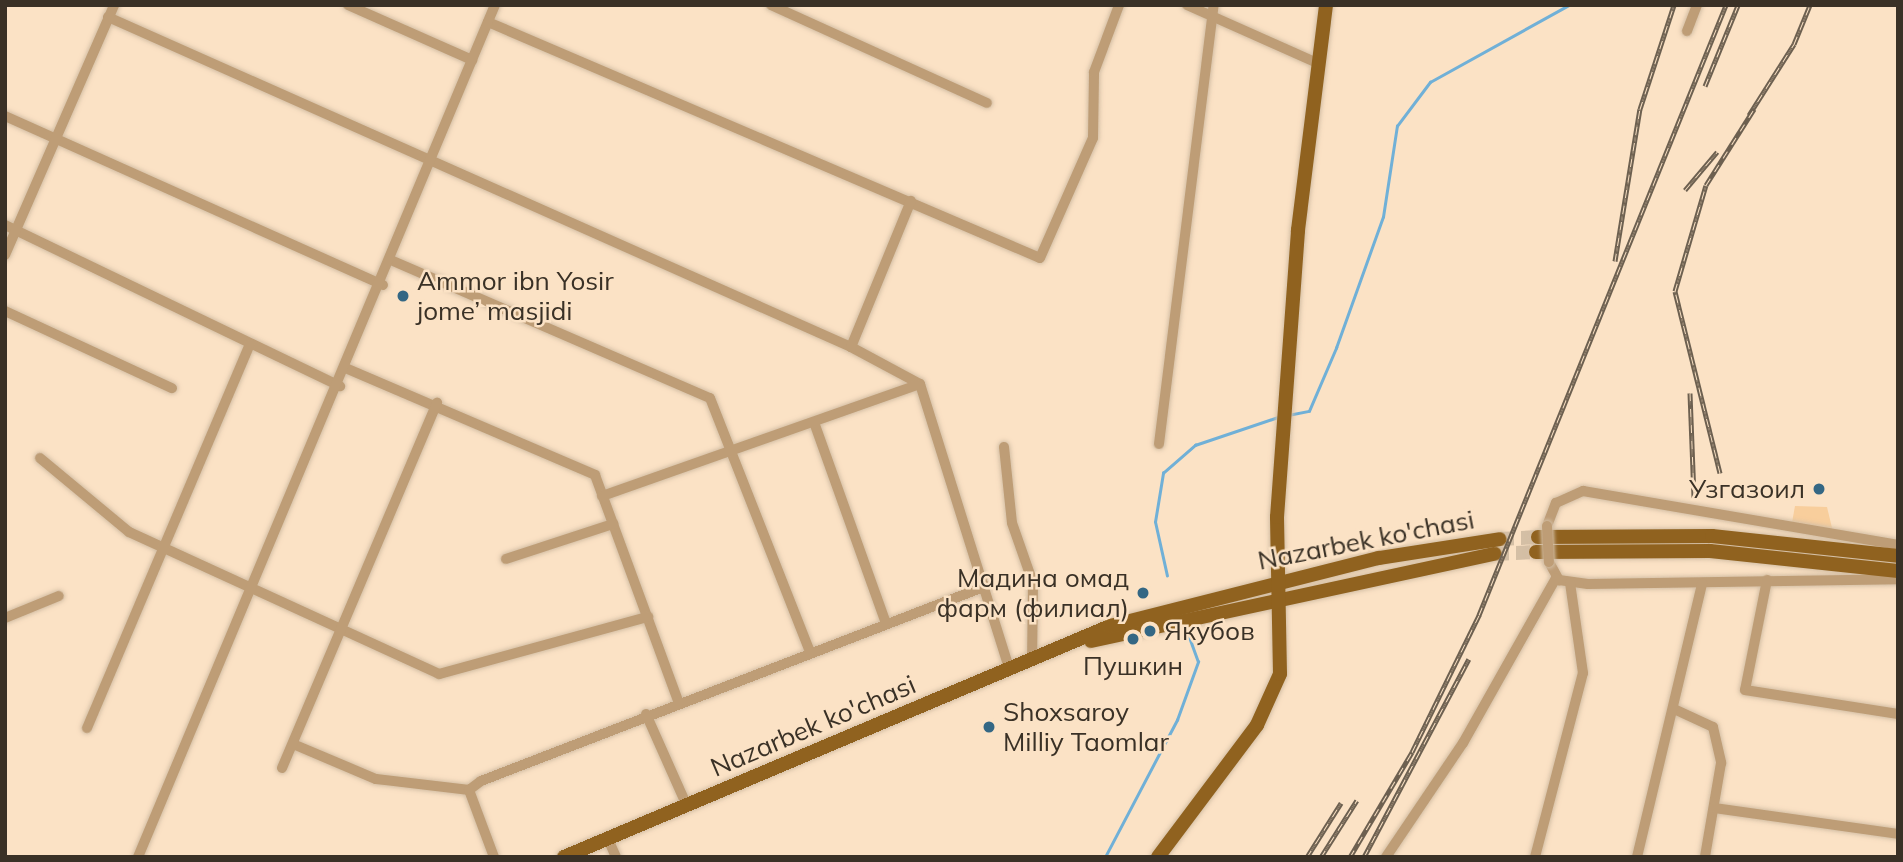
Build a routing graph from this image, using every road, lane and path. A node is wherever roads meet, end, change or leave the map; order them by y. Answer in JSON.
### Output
{"nodes":[{"id":1,"x":114,"y":5,"type":"edge"},
{"id":2,"x":348,"y":5,"type":"edge"},
{"id":3,"x":495,"y":5,"type":"edge"},
{"id":4,"x":771,"y":5,"type":"edge"},
{"id":5,"x":1119,"y":5,"type":"edge"},
{"id":6,"x":1187,"y":5,"type":"edge"},
{"id":7,"x":1214,"y":5,"type":"edge"},
{"id":8,"x":1326,"y":5,"type":"edge"},
{"id":9,"x":1698,"y":5,"type":"edge"},
{"id":10,"x":108,"y":17,"type":"junction"},
{"id":11,"x":1210,"y":17,"type":"junction"},
{"id":12,"x":488,"y":22,"type":"junction"},
{"id":13,"x":1687,"y":31,"type":"dead end"},
{"id":14,"x":472,"y":60,"type":"junction"},
{"id":15,"x":1315,"y":62,"type":"junction"},
{"id":16,"x":986,"y":103,"type":"dead end"},
{"id":17,"x":5,"y":116,"type":"edge"},
{"id":18,"x":59,"y":139,"type":"junction"},
{"id":19,"x":432,"y":158,"type":"junction"},
{"id":20,"x":911,"y":201,"type":"junction"},
{"id":21,"x":5,"y":225,"type":"edge"},
{"id":22,"x":17,"y":230,"type":"junction"},
{"id":23,"x":5,"y":255,"type":"edge"},
{"id":24,"x":393,"y":261,"type":"junction"},
{"id":25,"x":383,"y":285,"type":"junction"},
{"id":26,"x":5,"y":311,"type":"edge"},
{"id":27,"x":250,"y":344,"type":"junction"},
{"id":28,"x":851,"y":346,"type":"junction"},
{"id":29,"x":348,"y":369,"type":"junction"},
{"id":30,"x":920,"y":384,"type":"junction"},
{"id":31,"x":340,"y":386,"type":"junction"},
{"id":32,"x":172,"y":388,"type":"dead end"},
{"id":33,"x":437,"y":403,"type":"junction"},
{"id":34,"x":815,"y":425,"type":"junction"},
{"id":35,"x":1158,"y":444,"type":"dead end"},
{"id":36,"x":1004,"y":447,"type":"dead end"},
{"id":37,"x":733,"y":454,"type":"junction"},
{"id":38,"x":40,"y":458,"type":"dead end"},
{"id":39,"x":602,"y":496,"type":"junction"},
{"id":40,"x":613,"y":524,"type":"junction"},
{"id":41,"x":1540,"y":538,"type":"junction"},
{"id":42,"x":1500,"y":539,"type":"tunnel mouth"},
{"id":43,"x":1898,"y":545,"type":"edge"},
{"id":44,"x":161,"y":546,"type":"junction"},
{"id":45,"x":1496,"y":554,"type":"tunnel mouth"},
{"id":46,"x":1898,"y":556,"type":"edge"},
{"id":47,"x":506,"y":559,"type":"dead end"},
{"id":48,"x":1898,"y":571,"type":"edge"},
{"id":49,"x":1556,"y":578,"type":"junction"},
{"id":50,"x":1898,"y":579,"type":"edge"},
{"id":51,"x":1767,"y":580,"type":"junction"},
{"id":52,"x":1570,"y":583,"type":"junction"},
{"id":53,"x":1702,"y":584,"type":"junction"},
{"id":54,"x":254,"y":586,"type":"junction"},
{"id":55,"x":986,"y":586,"type":"junction"},
{"id":56,"x":1277,"y":589,"type":"junction"},
{"id":57,"x":59,"y":596,"type":"dead end"},
{"id":58,"x":648,"y":617,"type":"junction"},
{"id":59,"x":5,"y":618,"type":"edge"},
{"id":60,"x":886,"y":623,"type":"junction"},
{"id":61,"x":343,"y":625,"type":"junction"},
{"id":62,"x":810,"y":652,"type":"junction"},
{"id":63,"x":1032,"y":660,"type":"junction"},
{"id":64,"x":1009,"y":668,"type":"junction"},
{"id":65,"x":678,"y":701,"type":"junction"},
{"id":66,"x":1674,"y":709,"type":"junction"},
{"id":67,"x":646,"y":714,"type":"junction"},
{"id":68,"x":1898,"y":714,"type":"edge"},
{"id":69,"x":87,"y":729,"type":"dead end"},
{"id":70,"x":293,"y":744,"type":"junction"},
{"id":71,"x":282,"y":768,"type":"dead end"},
{"id":72,"x":469,"y":790,"type":"junction"},
{"id":73,"x":687,"y":806,"type":"junction"},
{"id":74,"x":1714,"y":808,"type":"junction"},
{"id":75,"x":1898,"y":834,"type":"edge"},
{"id":76,"x":608,"y":839,"type":"junction"},
{"id":77,"x":138,"y":857,"type":"edge"},
{"id":78,"x":494,"y":857,"type":"edge"},
{"id":79,"x":564,"y":857,"type":"edge"},
{"id":80,"x":616,"y":857,"type":"edge"},
{"id":81,"x":1158,"y":857,"type":"edge"},
{"id":82,"x":1386,"y":857,"type":"edge"},
{"id":83,"x":1535,"y":857,"type":"edge"},
{"id":84,"x":1637,"y":857,"type":"edge"},
{"id":85,"x":1705,"y":857,"type":"edge"}],
"edges":[{"from":1,"to":10,"type":"street"},
{"from":2,"to":14,"type":"street"},
{"from":3,"to":12,"type":"street"},
{"from":4,"to":16,"type":"street"},
{"from":5,"to":20,"type":"street"},
{"from":6,"to":11,"type":"street"},
{"from":7,"to":11,"type":"street"},
{"from":8,"to":15,"type":"main road"},
{"from":9,"to":13,"type":"street"},
{"from":10,"to":18,"type":"street"},
{"from":10,"to":19,"type":"street"},
{"from":11,"to":15,"type":"street"},
{"from":11,"to":35,"type":"street"},
{"from":12,"to":14,"type":"street"},
{"from":12,"to":20,"type":"street"},
{"from":14,"to":19,"type":"street"},
{"from":15,"to":56,"type":"main road"},
{"from":17,"to":18,"type":"street"},
{"from":18,"to":22,"type":"street"},
{"from":18,"to":25,"type":"street"},
{"from":19,"to":24,"type":"street"},
{"from":19,"to":28,"type":"street"},
{"from":20,"to":28,"type":"street"},
{"from":21,"to":22,"type":"street"},
{"from":22,"to":23,"type":"street"},
{"from":22,"to":27,"type":"street"},
{"from":24,"to":25,"type":"street"},
{"from":24,"to":37,"type":"street"},
{"from":25,"to":29,"type":"street"},
{"from":26,"to":32,"type":"street"},
{"from":27,"to":31,"type":"street"},
{"from":27,"to":44,"type":"street"},
{"from":28,"to":30,"type":"street"},
{"from":29,"to":31,"type":"street"},
{"from":29,"to":33,"type":"street"},
{"from":30,"to":34,"type":"street"},
{"from":30,"to":55,"type":"street"},
{"from":31,"to":54,"type":"street"},
{"from":33,"to":39,"type":"street"},
{"from":33,"to":61,"type":"street"},
{"from":34,"to":37,"type":"street"},
{"from":34,"to":60,"type":"street"},
{"from":36,"to":63,"type":"street"},
{"from":37,"to":39,"type":"street"},
{"from":37,"to":62,"type":"street"},
{"from":38,"to":44,"type":"street"},
{"from":39,"to":40,"type":"street"},
{"from":40,"to":47,"type":"street"},
{"from":40,"to":58,"type":"street"},
{"from":41,"to":43,"type":"street"},
{"from":41,"to":46,"type":"main road"},
{"from":41,"to":48,"type":"main road"},
{"from":41,"to":49,"type":"street","bridge":true},
{"from":42,"to":56,"type":"main road","name":"Nazarbek ko'chasi"},
{"from":44,"to":54,"type":"street"},
{"from":44,"to":69,"type":"street"},
{"from":45,"to":56,"type":"main road","name":"Nazarbek ko'chasi"},
{"from":49,"to":52,"type":"street"},
{"from":49,"to":82,"type":"street"},
{"from":50,"to":51,"type":"street"},
{"from":51,"to":53,"type":"street"},
{"from":51,"to":68,"type":"street"},
{"from":52,"to":53,"type":"street"},
{"from":52,"to":83,"type":"street"},
{"from":53,"to":66,"type":"street"},
{"from":54,"to":61,"type":"street"},
{"from":54,"to":77,"type":"street"},
{"from":55,"to":60,"type":"street"},
{"from":55,"to":64,"type":"street"},
{"from":56,"to":63,"type":"main road","name":"Nazarbek ko'chasi"},
{"from":56,"to":81,"type":"main road"},
{"from":57,"to":59,"type":"street"},
{"from":58,"to":61,"type":"street"},
{"from":58,"to":65,"type":"street"},
{"from":60,"to":62,"type":"street"},
{"from":61,"to":70,"type":"street"},
{"from":62,"to":65,"type":"street"},
{"from":63,"to":64,"type":"main road","name":"Nazarbek ko'chasi"},
{"from":64,"to":73,"type":"main road","name":"Nazarbek ko'chasi"},
{"from":65,"to":67,"type":"street"},
{"from":66,"to":74,"type":"street"},
{"from":66,"to":84,"type":"street"},
{"from":67,"to":72,"type":"street"},
{"from":67,"to":73,"type":"street"},
{"from":70,"to":71,"type":"street"},
{"from":70,"to":72,"type":"street"},
{"from":72,"to":78,"type":"street"},
{"from":73,"to":76,"type":"main road","name":"Nazarbek ko'chasi"},
{"from":74,"to":75,"type":"street"},
{"from":74,"to":85,"type":"street"},
{"from":76,"to":79,"type":"main road","name":"Nazarbek ko'chasi"},
{"from":76,"to":80,"type":"street"}]}
